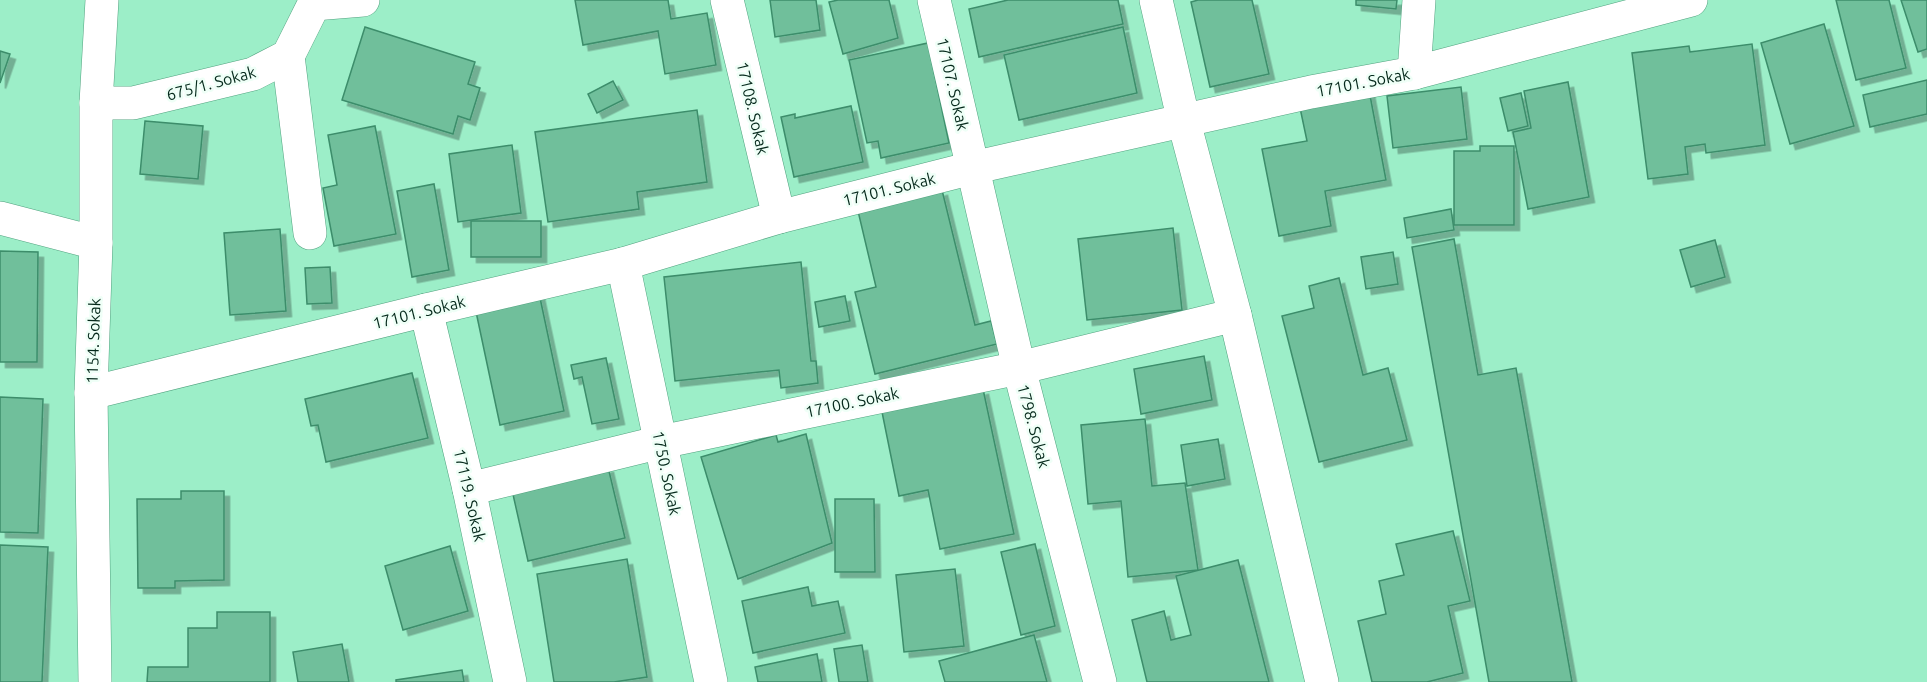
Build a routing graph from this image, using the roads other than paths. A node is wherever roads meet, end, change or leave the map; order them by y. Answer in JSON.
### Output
{"nodes":[{"id":1,"x":102,"y":0,"type":"edge"},
{"id":2,"x":363,"y":0,"type":"edge"},
{"id":3,"x":727,"y":0,"type":"edge"},
{"id":4,"x":934,"y":0,"type":"edge"},
{"id":5,"x":1156,"y":0,"type":"edge"},
{"id":6,"x":1419,"y":0,"type":"edge"},
{"id":7,"x":1691,"y":0,"type":"edge"},
{"id":8,"x":314,"y":2,"type":"edge"},
{"id":9,"x":288,"y":56,"type":"junction"},
{"id":10,"x":1414,"y":73,"type":"junction"},
{"id":11,"x":96,"y":103,"type":"junction"},
{"id":12,"x":1184,"y":122,"type":"junction"},
{"id":13,"x":972,"y":168,"type":"junction"},
{"id":14,"x":779,"y":217,"type":"junction"},
{"id":15,"x":0,"y":218,"type":"edge"},
{"id":16,"x":310,"y":233,"type":"dead end"},
{"id":17,"x":96,"y":243,"type":"junction"},
{"id":18,"x":623,"y":264,"type":"junction"},
{"id":19,"x":426,"y":310,"type":"junction"},
{"id":20,"x":1235,"y":315,"type":"junction"},
{"id":21,"x":1018,"y":368,"type":"junction"},
{"id":22,"x":91,"y":393,"type":"junction"},
{"id":23,"x":661,"y":442,"type":"junction"},
{"id":24,"x":469,"y":489,"type":"junction"},
{"id":25,"x":95,"y":682,"type":"edge"},
{"id":26,"x":510,"y":682,"type":"edge"},
{"id":27,"x":711,"y":682,"type":"edge"},
{"id":28,"x":1100,"y":682,"type":"edge"},
{"id":29,"x":1322,"y":682,"type":"edge"}],
"edges":[{"from":1,"to":11,"type":"street","name":"1154. Sokak"},
{"from":2,"to":8,"type":"street"},
{"from":3,"to":14,"type":"street","name":"17108. Sokak"},
{"from":4,"to":13,"type":"street","name":"17107. Sokak"},
{"from":5,"to":12,"type":"street"},
{"from":6,"to":10,"type":"street"},
{"from":7,"to":10,"type":"street","name":"17101. Sokak"},
{"from":8,"to":9,"type":"street"},
{"from":9,"to":11,"type":"street","name":"675/1. Sokak"},
{"from":9,"to":16,"type":"street"},
{"from":10,"to":12,"type":"street","name":"17101. Sokak"},
{"from":11,"to":17,"type":"street","name":"1154. Sokak"},
{"from":12,"to":13,"type":"street","name":"17101. Sokak"},
{"from":12,"to":20,"type":"street"},
{"from":13,"to":14,"type":"street","name":"17101. Sokak"},
{"from":13,"to":21,"type":"street","name":"1798. Sokak"},
{"from":14,"to":18,"type":"street","name":"17101. Sokak"},
{"from":15,"to":17,"type":"street"},
{"from":17,"to":22,"type":"street","name":"1154. Sokak"},
{"from":18,"to":19,"type":"street","name":"17101. Sokak"},
{"from":18,"to":23,"type":"street","name":"1750. Sokak"},
{"from":19,"to":22,"type":"street","name":"17101. Sokak"},
{"from":19,"to":24,"type":"street","name":"17119. Sokak"},
{"from":20,"to":21,"type":"street","name":"17100. Sokak"},
{"from":20,"to":29,"type":"street"},
{"from":21,"to":23,"type":"street","name":"17100. Sokak"},
{"from":21,"to":28,"type":"street","name":"1798. Sokak"},
{"from":22,"to":25,"type":"street","name":"1154. Sokak"},
{"from":23,"to":24,"type":"street","name":"17100. Sokak"},
{"from":23,"to":27,"type":"street","name":"1750. Sokak"},
{"from":24,"to":26,"type":"street","name":"17119. Sokak"}]}
